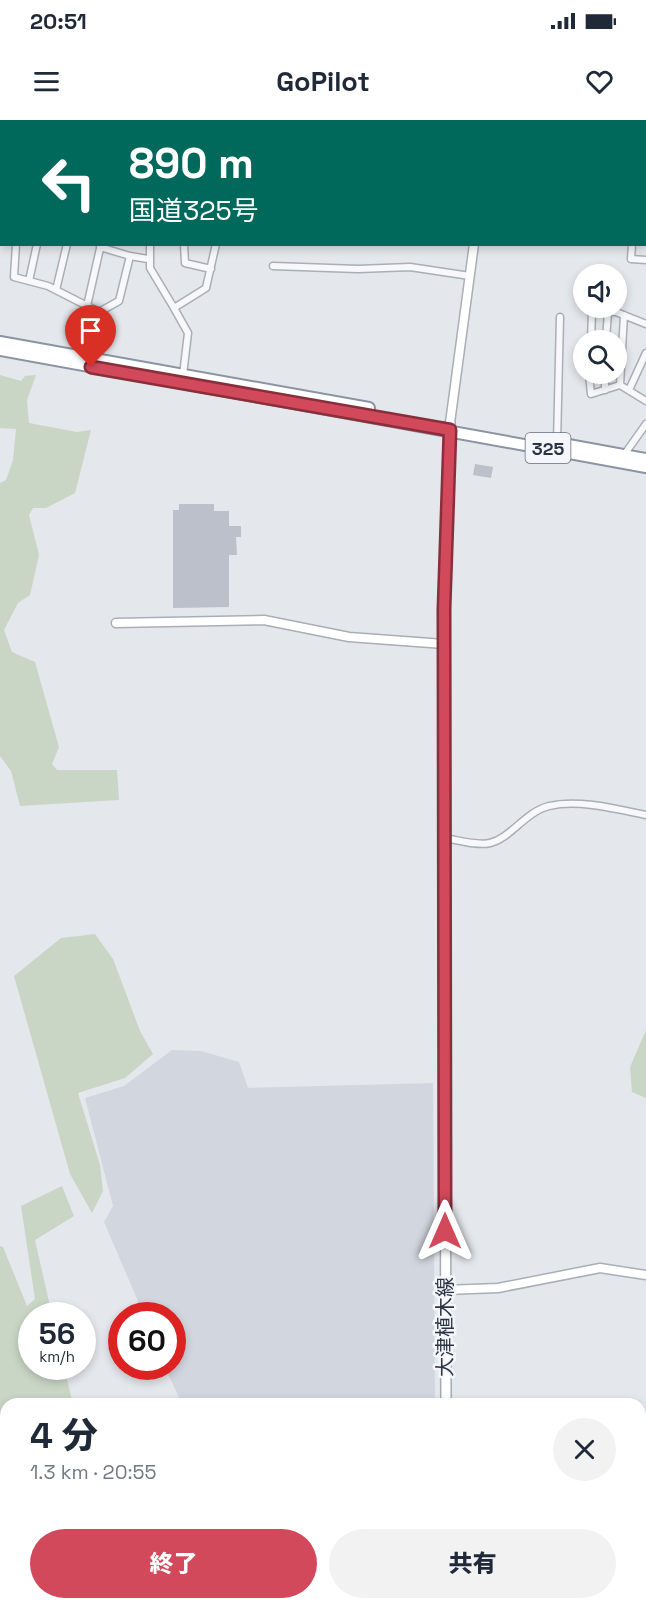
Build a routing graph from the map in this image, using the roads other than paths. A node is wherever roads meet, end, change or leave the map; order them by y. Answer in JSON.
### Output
{"nodes":[{"id":1,"x":156,"y":120,"type":"edge"},
{"id":2,"x":172,"y":120,"type":"edge"},
{"id":3,"x":16,"y":246,"type":"edge"},
{"id":4,"x":37,"y":246,"type":"edge"},
{"id":5,"x":67,"y":246,"type":"edge"},
{"id":6,"x":101,"y":246,"type":"edge"},
{"id":7,"x":150,"y":246,"type":"edge"},
{"id":8,"x":184,"y":246,"type":"edge"},
{"id":9,"x":216,"y":246,"type":"edge"},
{"id":10,"x":474,"y":246,"type":"edge"},
{"id":11,"x":632,"y":246,"type":"edge"},
{"id":12,"x":130,"y":256,"type":"junction"},
{"id":13,"x":148,"y":259,"type":"junction"},
{"id":14,"x":646,"y":260,"type":"edge"},
{"id":15,"x":273,"y":266,"type":"dead end"},
{"id":16,"x":211,"y":269,"type":"junction"},
{"id":17,"x":470,"y":276,"type":"junction"},
{"id":18,"x":29,"y":281,"type":"junction"},
{"id":19,"x":56,"y":290,"type":"junction"},
{"id":20,"x":87,"y":306,"type":"junction"},
{"id":21,"x":174,"y":308,"type":"junction"},
{"id":22,"x":627,"y":316,"type":"edge"},
{"id":23,"x":560,"y":317,"type":"dead end"},
{"id":24,"x":624,"y":318,"type":"edge"},
{"id":25,"x":646,"y":324,"type":"edge"},
{"id":26,"x":0,"y":342,"type":"edge"},
{"id":27,"x":0,"y":350,"type":"edge"},
{"id":28,"x":646,"y":353,"type":"edge"},
{"id":29,"x":182,"y":379,"type":"junction"},
{"id":30,"x":590,"y":384,"type":"edge"},
{"id":31,"x":605,"y":384,"type":"edge"},
{"id":32,"x":620,"y":385,"type":"junction"},
{"id":33,"x":605,"y":390,"type":"junction"},
{"id":34,"x":629,"y":390,"type":"junction"},
{"id":35,"x":645,"y":399,"type":"edge"},
{"id":36,"x":646,"y":424,"type":"edge"},
{"id":37,"x":450,"y":426,"type":"junction"},
{"id":38,"x":556,"y":446,"type":"junction"},
{"id":39,"x":623,"y":459,"type":"junction"},
{"id":40,"x":646,"y":459,"type":"edge"},
{"id":41,"x":646,"y":467,"type":"edge"},
{"id":42,"x":116,"y":622,"type":"dead end"},
{"id":43,"x":444,"y":644,"type":"junction"},
{"id":44,"x":646,"y":815,"type":"edge"},
{"id":45,"x":444,"y":838,"type":"junction"},
{"id":46,"x":646,"y":1275,"type":"edge"},
{"id":47,"x":445,"y":1290,"type":"junction"},
{"id":48,"x":446,"y":1398,"type":"edge"}],
"edges":[{"from":1,"to":2,"type":"street"},
{"from":3,"to":18,"type":"street"},
{"from":4,"to":18,"type":"street"},
{"from":5,"to":19,"type":"street"},
{"from":6,"to":12,"type":"street"},
{"from":6,"to":20,"type":"street"},
{"from":7,"to":13,"type":"street"},
{"from":8,"to":16,"type":"street"},
{"from":9,"to":16,"type":"street"},
{"from":10,"to":17,"type":"street"},
{"from":11,"to":14,"type":"street"},
{"from":12,"to":13,"type":"street"},
{"from":12,"to":20,"type":"street"},
{"from":13,"to":21,"type":"street"},
{"from":15,"to":17,"type":"street"},
{"from":16,"to":21,"type":"street"},
{"from":17,"to":37,"type":"street"},
{"from":18,"to":19,"type":"street"},
{"from":19,"to":20,"type":"street"},
{"from":21,"to":29,"type":"street"},
{"from":22,"to":25,"type":"street"},
{"from":23,"to":38,"type":"street"},
{"from":24,"to":32,"type":"street"},
{"from":26,"to":29,"type":"highway","number":"325"},
{"from":27,"to":29,"type":"highway","number":"325"},
{"from":28,"to":34,"type":"street"},
{"from":29,"to":37,"type":"highway","number":"325"},
{"from":30,"to":33,"type":"street"},
{"from":31,"to":33,"type":"street"},
{"from":32,"to":33,"type":"street"},
{"from":32,"to":34,"type":"street"},
{"from":34,"to":35,"type":"street"},
{"from":36,"to":39,"type":"street"},
{"from":37,"to":38,"type":"highway","number":"325"},
{"from":37,"to":43,"type":"main road","name":"大津植木線"},
{"from":38,"to":39,"type":"highway","number":"325"},
{"from":39,"to":40,"type":"highway","number":"325"},
{"from":39,"to":41,"type":"highway","number":"325"},
{"from":42,"to":43,"type":"street"},
{"from":43,"to":45,"type":"main road","name":"大津植木線"},
{"from":44,"to":45,"type":"street"},
{"from":45,"to":47,"type":"main road","name":"大津植木線"},
{"from":46,"to":47,"type":"street"},
{"from":47,"to":48,"type":"main road","name":"大津植木線"}]}
